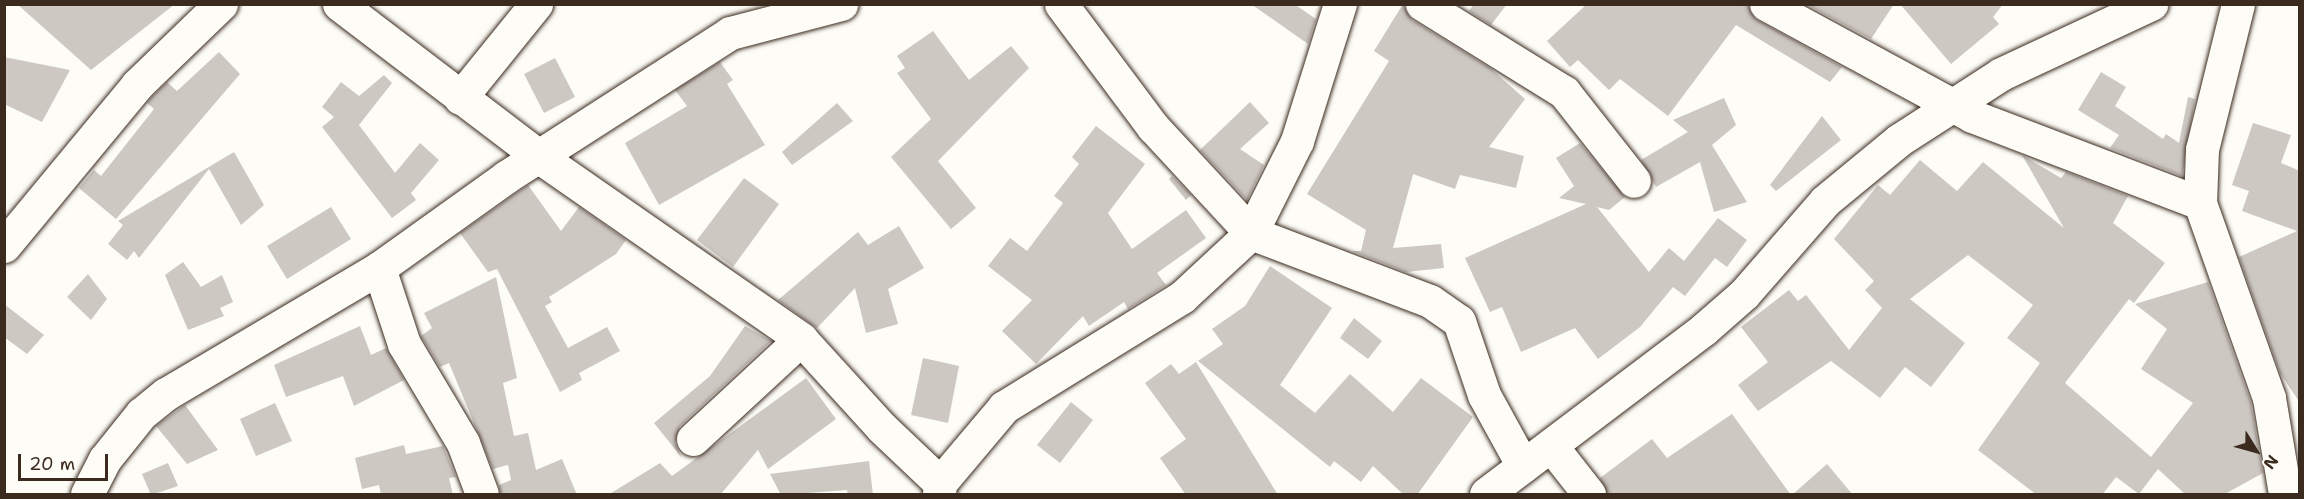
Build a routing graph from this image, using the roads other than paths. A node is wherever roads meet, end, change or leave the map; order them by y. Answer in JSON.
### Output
{"nodes":[{"id":1,"x":221,"y":4,"type":"edge"},
{"id":2,"x":339,"y":4,"type":"edge"},
{"id":3,"x":536,"y":4,"type":"edge"},
{"id":4,"x":841,"y":4,"type":"edge"},
{"id":5,"x":1061,"y":4,"type":"edge"},
{"id":6,"x":1340,"y":4,"type":"edge"},
{"id":7,"x":1422,"y":4,"type":"edge"},
{"id":8,"x":1766,"y":4,"type":"edge"},
{"id":9,"x":2151,"y":4,"type":"edge"},
{"id":10,"x":2238,"y":4,"type":"edge"},
{"id":11,"x":460,"y":98,"type":"junction"},
{"id":12,"x":1952,"y":105,"type":"junction"},
{"id":13,"x":541,"y":158,"type":"junction"},
{"id":14,"x":1634,"y":181,"type":"dead end"},
{"id":15,"x":2200,"y":203,"type":"junction"},
{"id":16,"x":1251,"y":233,"type":"junction"},
{"id":17,"x":4,"y":246,"type":"edge"},
{"id":18,"x":379,"y":268,"type":"junction"},
{"id":19,"x":801,"y":339,"type":"junction"},
{"id":20,"x":693,"y":439,"type":"dead end"},
{"id":21,"x":1552,"y":447,"type":"junction"},
{"id":22,"x":1523,"y":466,"type":"junction"},
{"id":23,"x":940,"y":489,"type":"edge"},
{"id":24,"x":87,"y":495,"type":"edge"},
{"id":25,"x":482,"y":495,"type":"edge"},
{"id":26,"x":1486,"y":495,"type":"edge"},
{"id":27,"x":1588,"y":495,"type":"edge"},
{"id":28,"x":2285,"y":495,"type":"edge"}],
"edges":[{"from":1,"to":17,"type":"street"},
{"from":2,"to":11,"type":"street"},
{"from":3,"to":11,"type":"street"},
{"from":4,"to":13,"type":"street"},
{"from":5,"to":16,"type":"street"},
{"from":6,"to":16,"type":"street"},
{"from":7,"to":14,"type":"street"},
{"from":8,"to":12,"type":"street"},
{"from":9,"to":12,"type":"street"},
{"from":10,"to":15,"type":"street"},
{"from":11,"to":13,"type":"street"},
{"from":12,"to":15,"type":"street"},
{"from":12,"to":21,"type":"street"},
{"from":13,"to":18,"type":"street"},
{"from":13,"to":19,"type":"street"},
{"from":15,"to":28,"type":"street"},
{"from":16,"to":22,"type":"street"},
{"from":16,"to":23,"type":"street"},
{"from":18,"to":24,"type":"street"},
{"from":18,"to":25,"type":"street"},
{"from":19,"to":20,"type":"street"},
{"from":19,"to":23,"type":"street"},
{"from":21,"to":22,"type":"street"},
{"from":21,"to":27,"type":"street"},
{"from":22,"to":26,"type":"street"}]}
